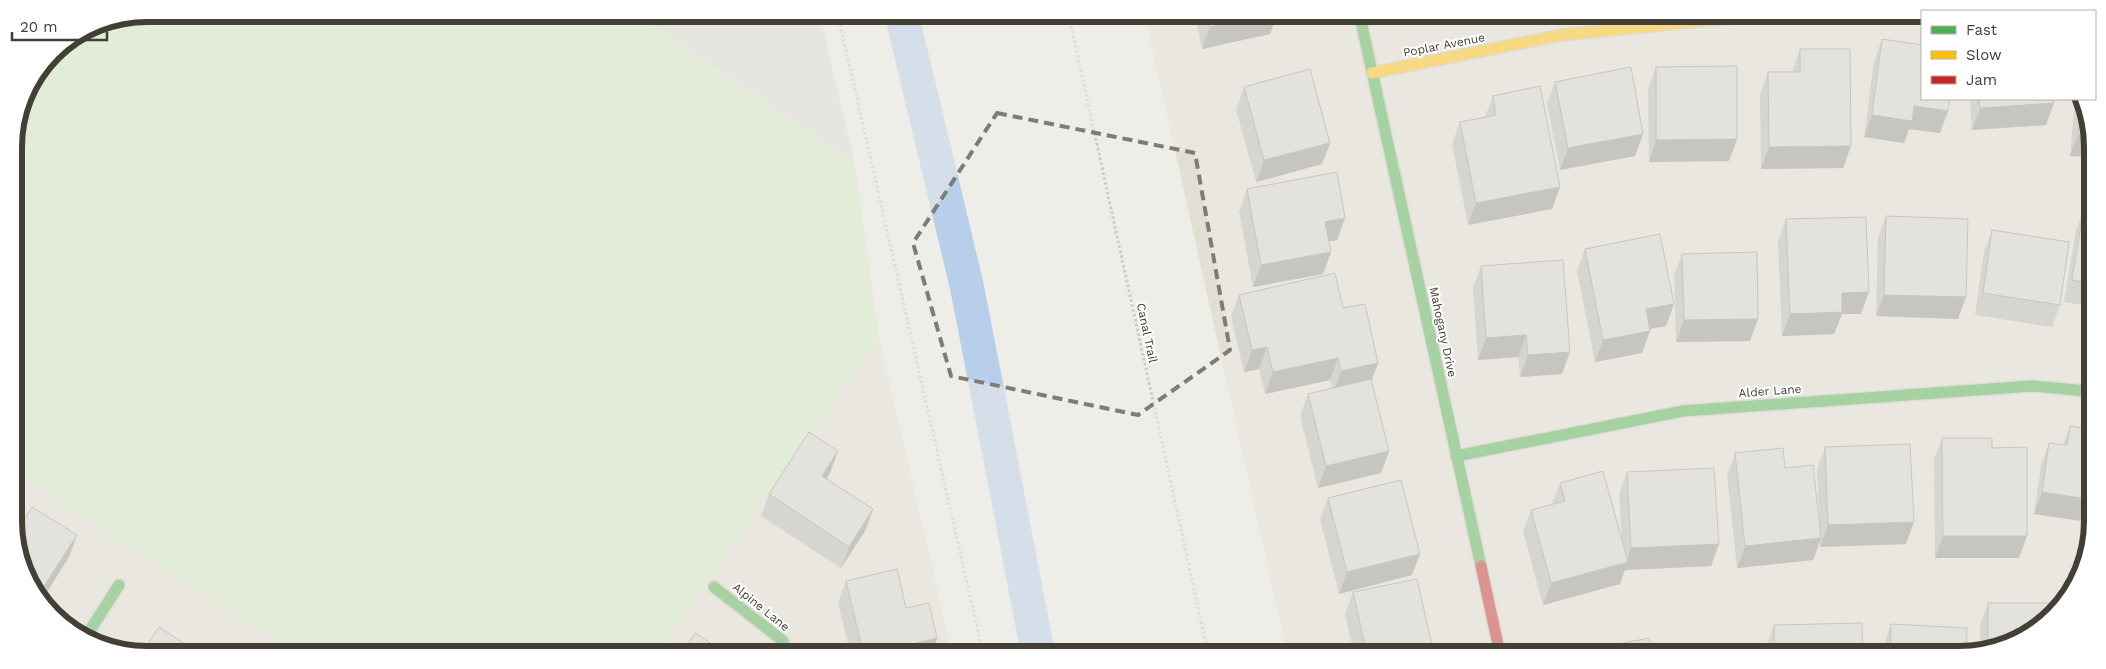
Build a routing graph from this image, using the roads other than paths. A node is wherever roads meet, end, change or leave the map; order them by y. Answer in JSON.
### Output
{"nodes":[{"id":1,"x":1361,"y":23,"type":"edge"},
{"id":2,"x":1680,"y":23,"type":"edge"},
{"id":3,"x":1372,"y":73,"type":"junction"},
{"id":4,"x":2084,"y":392,"type":"edge"},
{"id":5,"x":1456,"y":456,"type":"junction"},
{"id":6,"x":119,"y":585,"type":"dead end"},
{"id":7,"x":714,"y":587,"type":"dead end"},
{"id":8,"x":89,"y":632,"type":"edge"},
{"id":9,"x":784,"y":646,"type":"edge"},
{"id":10,"x":1498,"y":646,"type":"edge"}],
"edges":[{"from":1,"to":3,"type":"street","name":"Mahogany Drive"},
{"from":2,"to":3,"type":"street","name":"Poplar Avenue"},
{"from":3,"to":5,"type":"street","name":"Mahogany Drive"},
{"from":4,"to":5,"type":"street","name":"Alder Lane"},
{"from":5,"to":10,"type":"street","name":"Mahogany Drive"},
{"from":6,"to":8,"type":"street"},
{"from":7,"to":9,"type":"street","name":"Alpine Lane"}]}
